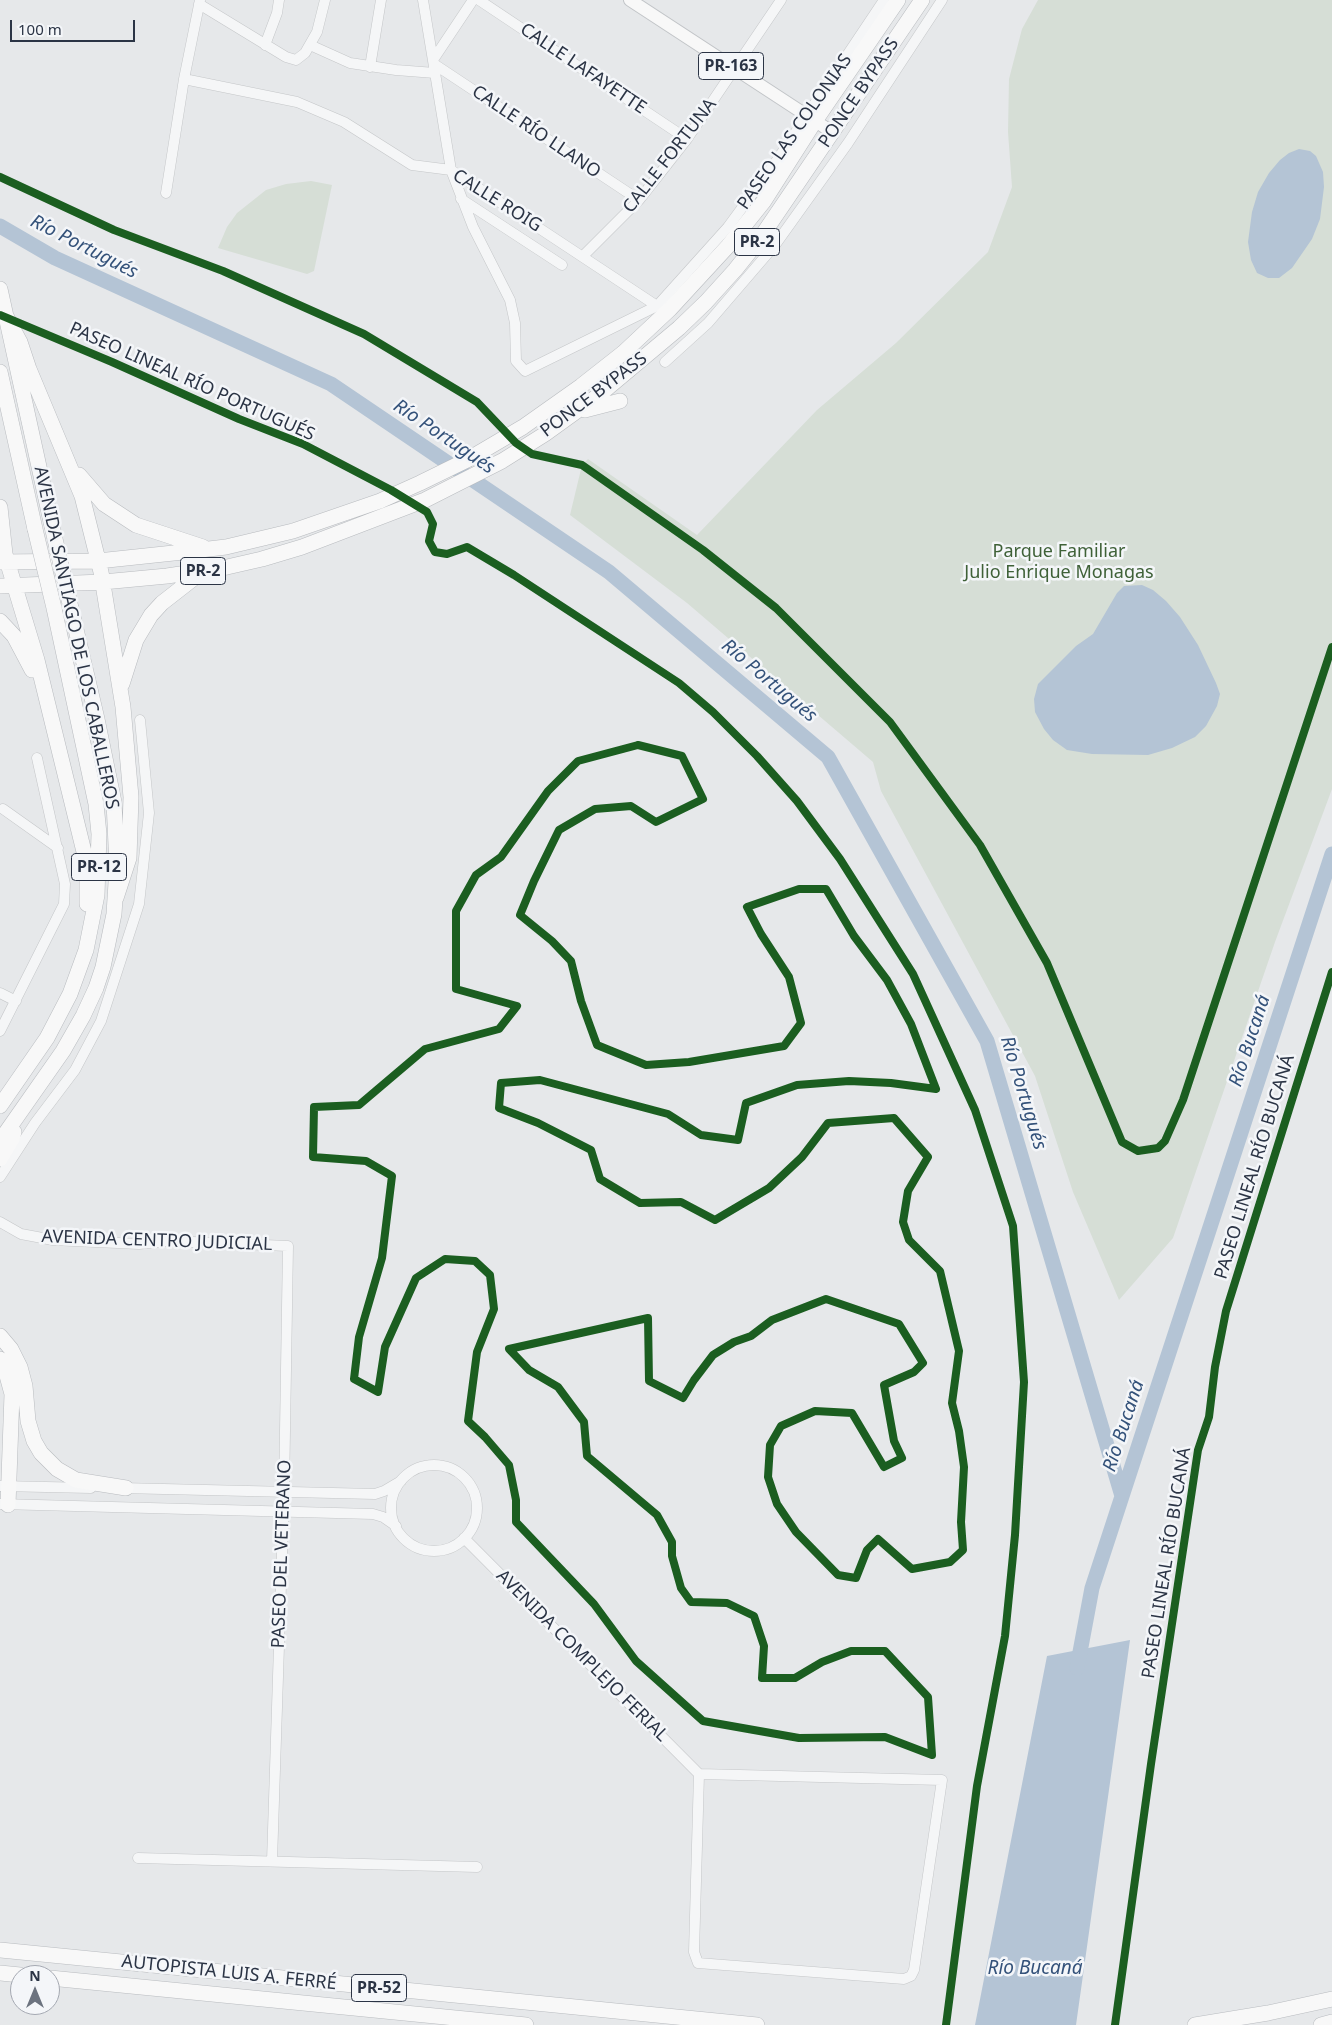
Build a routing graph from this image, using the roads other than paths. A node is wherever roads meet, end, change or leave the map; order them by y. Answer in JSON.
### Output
{"nodes":[{"id":1,"x":280,"y":0,"type":"edge"},
{"id":2,"x":325,"y":0,"type":"edge"},
{"id":3,"x":381,"y":0,"type":"edge"},
{"id":4,"x":423,"y":0,"type":"edge"},
{"id":5,"x":473,"y":0,"type":"edge"},
{"id":6,"x":479,"y":0,"type":"edge"},
{"id":7,"x":630,"y":0,"type":"edge"},
{"id":8,"x":781,"y":0,"type":"edge"},
{"id":9,"x":884,"y":0,"type":"edge"},
{"id":10,"x":898,"y":0,"type":"edge"},
{"id":11,"x":922,"y":0,"type":"edge"},
{"id":12,"x":942,"y":0,"type":"edge"},
{"id":13,"x":199,"y":2,"type":"edge"},
{"id":14,"x":265,"y":44,"type":"junction"},
{"id":15,"x":310,"y":45,"type":"junction"},
{"id":16,"x":434,"y":66,"type":"junction"},
{"id":17,"x":370,"y":67,"type":"junction"},
{"id":18,"x":736,"y":69,"type":"junction"},
{"id":19,"x":184,"y":79,"type":"junction"},
{"id":20,"x":811,"y":119,"type":"junction"},
{"id":21,"x":832,"y":132,"type":"junction"},
{"id":22,"x":688,"y":139,"type":"junction"},
{"id":23,"x":451,"y":170,"type":"junction"},
{"id":24,"x":166,"y":193,"type":"dead end"},
{"id":25,"x":461,"y":199,"type":"junction"},
{"id":26,"x":638,"y":200,"type":"junction"},
{"id":27,"x":583,"y":256,"type":"junction"},
{"id":28,"x":562,"y":265,"type":"dead end"},
{"id":29,"x":747,"y":267,"type":"junction"},
{"id":30,"x":0,"y":289,"type":"edge"},
{"id":31,"x":657,"y":306,"type":"junction"},
{"id":32,"x":15,"y":340,"type":"junction"},
{"id":33,"x":665,"y":362,"type":"dead end"},
{"id":34,"x":0,"y":372,"type":"edge"},
{"id":35,"x":620,"y":401,"type":"dead end"},
{"id":36,"x":576,"y":412,"type":"junction"},
{"id":37,"x":66,"y":455,"type":"junction"},
{"id":38,"x":0,"y":507,"type":"edge"},
{"id":39,"x":210,"y":549,"type":"junction"},
{"id":40,"x":98,"y":561,"type":"junction"},
{"id":41,"x":4,"y":562,"type":"edge"},
{"id":42,"x":203,"y":571,"type":"junction"},
{"id":43,"x":102,"y":582,"type":"junction"},
{"id":44,"x":7,"y":586,"type":"edge"},
{"id":45,"x":0,"y":621,"type":"edge"},
{"id":46,"x":120,"y":691,"type":"junction"},
{"id":47,"x":49,"y":710,"type":"junction"},
{"id":48,"x":140,"y":720,"type":"dead end"},
{"id":49,"x":37,"y":758,"type":"dead end"},
{"id":50,"x":3,"y":809,"type":"dead end"},
{"id":51,"x":58,"y":848,"type":"junction"},
{"id":52,"x":116,"y":898,"type":"junction"},
{"id":53,"x":86,"y":950,"type":"junction"},
{"id":54,"x":0,"y":992,"type":"edge"},
{"id":55,"x":16,"y":1001,"type":"junction"},
{"id":56,"x":0,"y":1031,"type":"edge"},
{"id":57,"x":0,"y":1106,"type":"edge"},
{"id":58,"x":18,"y":1116,"type":"junction"},
{"id":59,"x":0,"y":1141,"type":"edge"},
{"id":60,"x":0,"y":1159,"type":"edge"},
{"id":61,"x":0,"y":1177,"type":"edge"},
{"id":62,"x":0,"y":1222,"type":"edge"},
{"id":63,"x":288,"y":1246,"type":"joint"},
{"id":64,"x":0,"y":1336,"type":"edge"},
{"id":65,"x":0,"y":1359,"type":"edge"},
{"id":66,"x":11,"y":1415,"type":"junction"},
{"id":67,"x":0,"y":1439,"type":"edge"},
{"id":68,"x":401,"y":1480,"type":"junction"},
{"id":69,"x":4,"y":1486,"type":"edge"},
{"id":70,"x":126,"y":1488,"type":"junction"},
{"id":71,"x":284,"y":1492,"type":"junction"},
{"id":72,"x":4,"y":1504,"type":"edge"},
{"id":73,"x":284,"y":1512,"type":"junction"},
{"id":74,"x":396,"y":1526,"type":"junction"},
{"id":75,"x":464,"y":1538,"type":"junction"},
{"id":76,"x":699,"y":1774,"type":"junction"},
{"id":77,"x":138,"y":1858,"type":"dead end"},
{"id":78,"x":272,"y":1861,"type":"junction"},
{"id":79,"x":477,"y":1867,"type":"dead end"},
{"id":80,"x":0,"y":1950,"type":"edge"},
{"id":81,"x":60,"y":1979,"type":"edge"},
{"id":82,"x":1332,"y":1998,"type":"edge"},
{"id":83,"x":1332,"y":2022,"type":"edge"},
{"id":84,"x":526,"y":2025,"type":"edge"},
{"id":85,"x":757,"y":2025,"type":"edge"},
{"id":86,"x":1196,"y":2025,"type":"edge"},
{"id":87,"x":1321,"y":2025,"type":"edge"}],
"edges":[{"from":1,"to":14,"type":"street"},
{"from":2,"to":15,"type":"street"},
{"from":3,"to":17,"type":"street"},
{"from":4,"to":16,"type":"street"},
{"from":5,"to":16,"type":"street"},
{"from":6,"to":22,"type":"street","name":"CALLE LAFAYETTE"},
{"from":7,"to":18,"type":"main road","number":"PR-163"},
{"from":8,"to":18,"type":"street","name":"CALLE FORTUNA"},
{"from":9,"to":20,"type":"street","name":"PASEO LAS COLONIAS"},
{"from":10,"to":20,"type":"highway","name":"PONCE BYPASS","number":"PR-2"},
{"from":11,"to":21,"type":"highway","name":"PONCE BYPASS","number":"PR-2"},
{"from":12,"to":29,"type":"street"},
{"from":13,"to":14,"type":"street"},
{"from":13,"to":19,"type":"street"},
{"from":14,"to":15,"type":"street"},
{"from":15,"to":17,"type":"street"},
{"from":16,"to":17,"type":"street"},
{"from":16,"to":23,"type":"street"},
{"from":16,"to":26,"type":"street","name":"CALLE RÍO LLANO"},
{"from":18,"to":20,"type":"main road","number":"PR-163"},
{"from":18,"to":22,"type":"street","name":"CALLE FORTUNA"},
{"from":19,"to":23,"type":"street","name":"CALLE ROIG"},
{"from":19,"to":24,"type":"street"},
{"from":20,"to":21,"type":"main road","number":"PR-163"},
{"from":20,"to":31,"type":"street","name":"PASEO LAS COLONIAS"},
{"from":20,"to":39,"type":"highway","name":"PONCE BYPASS","number":"PR-2"},
{"from":21,"to":29,"type":"highway","name":"PONCE BYPASS","number":"PR-2"},
{"from":22,"to":26,"type":"street","name":"CALLE FORTUNA"},
{"from":23,"to":25,"type":"street"},
{"from":23,"to":27,"type":"street","name":"CALLE ROIG"},
{"from":25,"to":28,"type":"street"},
{"from":25,"to":31,"type":"street","name":"PASEO LAS COLONIAS"},
{"from":26,"to":27,"type":"street","name":"CALLE FORTUNA"},
{"from":27,"to":31,"type":"street","name":"CALLE ROIG"},
{"from":29,"to":33,"type":"street"},
{"from":29,"to":36,"type":"highway","name":"PONCE BYPASS","number":"PR-2"},
{"from":30,"to":32,"type":"highway"},
{"from":32,"to":37,"type":"highway"},
{"from":32,"to":52,"type":"highway","name":"AVENIDA SANTIAGO DE LOS CABALLEROS","number":"PR-12","bridge":true},
{"from":34,"to":53,"type":"highway","name":"AVENIDA SANTIAGO DE LOS CABALLEROS","number":"PR-12","bridge":true},
{"from":35,"to":36,"type":"highway"},
{"from":36,"to":42,"type":"highway","name":"PONCE BYPASS","number":"PR-2"},
{"from":37,"to":39,"type":"highway"},
{"from":37,"to":40,"type":"highway"},
{"from":38,"to":41,"type":"highway"},
{"from":39,"to":40,"type":"highway","name":"PONCE BYPASS","number":"PR-2"},
{"from":40,"to":41,"type":"highway","name":"PONCE BYPASS","number":"PR-2"},
{"from":40,"to":43,"type":"highway"},
{"from":41,"to":44,"type":"highway"},
{"from":42,"to":43,"type":"highway","name":"PONCE BYPASS","number":"PR-2"},
{"from":42,"to":46,"type":"highway"},
{"from":43,"to":44,"type":"highway","name":"PONCE BYPASS","number":"PR-2"},
{"from":43,"to":46,"type":"highway"},
{"from":44,"to":47,"type":"highway"},
{"from":45,"to":47,"type":"highway"},
{"from":46,"to":52,"type":"highway"},
{"from":47,"to":53,"type":"highway"},
{"from":48,"to":61,"type":"street"},
{"from":49,"to":51,"type":"street"},
{"from":50,"to":51,"type":"street"},
{"from":51,"to":55,"type":"street"},
{"from":52,"to":58,"type":"highway","name":"AVENIDA SANTIAGO DE LOS CABALLEROS","number":"PR-12"},
{"from":53,"to":57,"type":"highway","name":"AVENIDA SANTIAGO DE LOS CABALLEROS","number":"PR-12"},
{"from":54,"to":55,"type":"street"},
{"from":55,"to":56,"type":"street"},
{"from":58,"to":59,"type":"highway","name":"AVENIDA SANTIAGO DE LOS CABALLEROS","number":"PR-12"},
{"from":58,"to":60,"type":"highway"},
{"from":62,"to":63,"type":"street","name":"AVENIDA CENTRO JUDICIAL"},
{"from":63,"to":71,"type":"street","name":"PASEO DEL VETERANO"},
{"from":64,"to":70,"type":"highway"},
{"from":65,"to":66,"type":"highway"},
{"from":66,"to":67,"type":"highway"},
{"from":66,"to":69,"type":"highway"},
{"from":68,"to":71,"type":"street"},
{"from":68,"to":74,"type":"street"},
{"from":68,"to":75,"type":"street"},
{"from":69,"to":70,"type":"street"},
{"from":69,"to":72,"type":"highway"},
{"from":70,"to":71,"type":"street"},
{"from":71,"to":73,"type":"street","name":"PASEO DEL VETERANO"},
{"from":72,"to":73,"type":"street"},
{"from":73,"to":74,"type":"street"},
{"from":73,"to":78,"type":"street","name":"PASEO DEL VETERANO"},
{"from":74,"to":75,"type":"street"},
{"from":75,"to":76,"type":"street","name":"AVENIDA COMPLEJO FERIAL"},
{"from":76,"to":76,"type":"street"},
{"from":77,"to":78,"type":"street"},
{"from":78,"to":79,"type":"street"},
{"from":80,"to":85,"type":"highway","name":"AUTOPISTA LUIS A. FERRÉ","number":"PR-52"},
{"from":81,"to":84,"type":"highway","name":"AUTOPISTA LUIS A. FERRÉ","number":"PR-52"},
{"from":82,"to":86,"type":"highway"},
{"from":83,"to":87,"type":"highway"}]}
